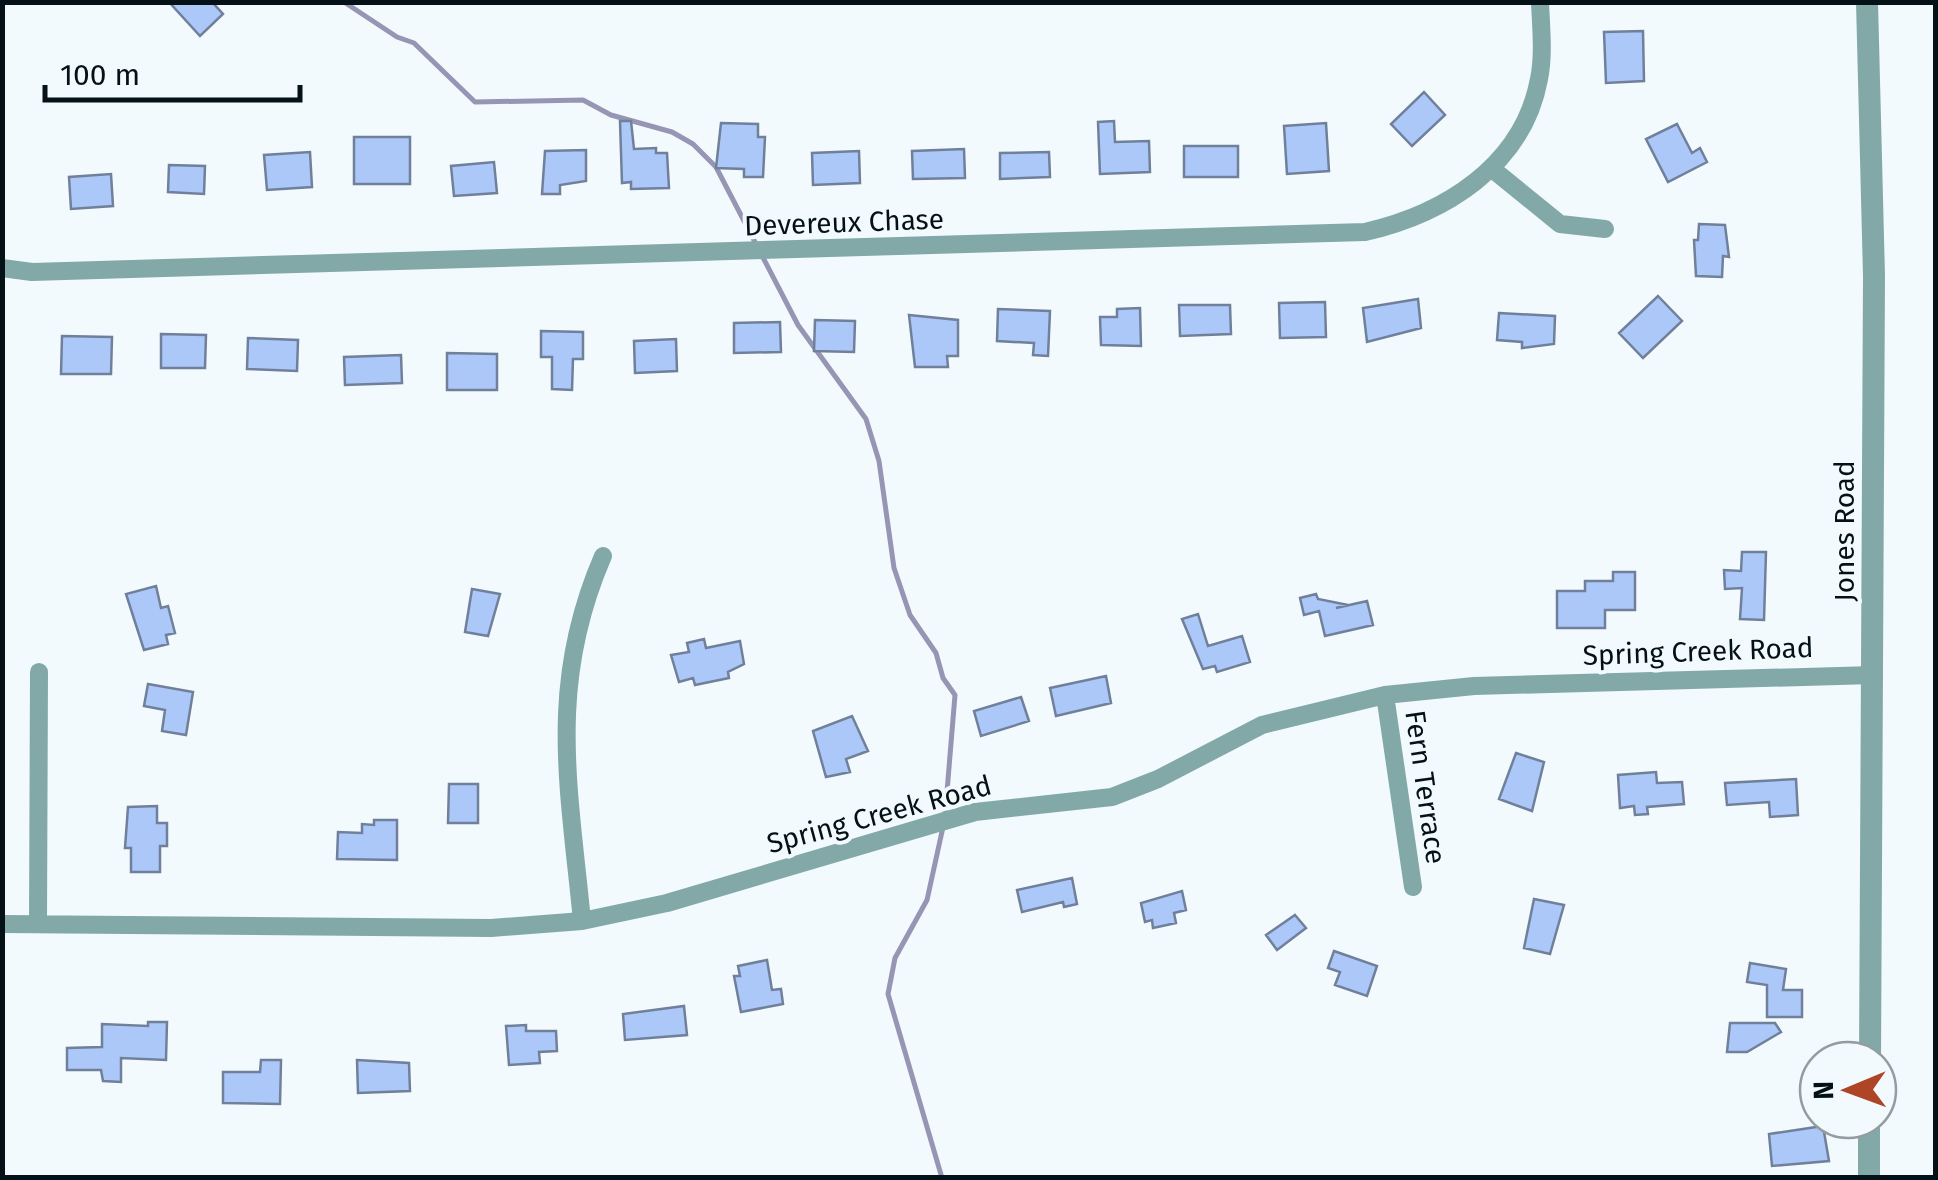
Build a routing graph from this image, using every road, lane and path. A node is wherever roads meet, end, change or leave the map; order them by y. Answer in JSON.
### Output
{"nodes":[{"id":1,"x":1540,"y":2,"type":"edge"},
{"id":2,"x":1867,"y":2,"type":"edge"},
{"id":3,"x":1492,"y":168,"type":"junction"},
{"id":4,"x":1605,"y":230,"type":"dead end"},
{"id":5,"x":2,"y":268,"type":"edge"},
{"id":6,"x":603,"y":556,"type":"dead end"},
{"id":7,"x":40,"y":672,"type":"dead end"},
{"id":8,"x":1874,"y":674,"type":"junction"},
{"id":9,"x":1385,"y":695,"type":"junction"},
{"id":10,"x":1413,"y":887,"type":"dead end"},
{"id":11,"x":582,"y":921,"type":"junction"},
{"id":12,"x":2,"y":924,"type":"edge"},
{"id":13,"x":38,"y":924,"type":"junction"},
{"id":14,"x":1870,"y":1040,"type":"edge"},
{"id":15,"x":1869,"y":1140,"type":"edge"},
{"id":16,"x":1868,"y":1178,"type":"edge"}],
"edges":[{"from":1,"to":3,"type":"street","name":"Devereux Chase"},
{"from":2,"to":8,"type":"street","name":"Jones Road"},
{"from":3,"to":4,"type":"street"},
{"from":3,"to":5,"type":"street","name":"Devereux Chase"},
{"from":6,"to":11,"type":"street"},
{"from":7,"to":13,"type":"street"},
{"from":8,"to":9,"type":"street","name":"Spring Creek Road"},
{"from":8,"to":14,"type":"street","name":"Jones Road"},
{"from":9,"to":10,"type":"street","name":"Fern Terrace"},
{"from":9,"to":11,"type":"street","name":"Spring Creek Road"},
{"from":11,"to":13,"type":"street","name":"Spring Creek Road"},
{"from":12,"to":13,"type":"street","name":"Spring Creek Road"},
{"from":15,"to":16,"type":"street"}]}
